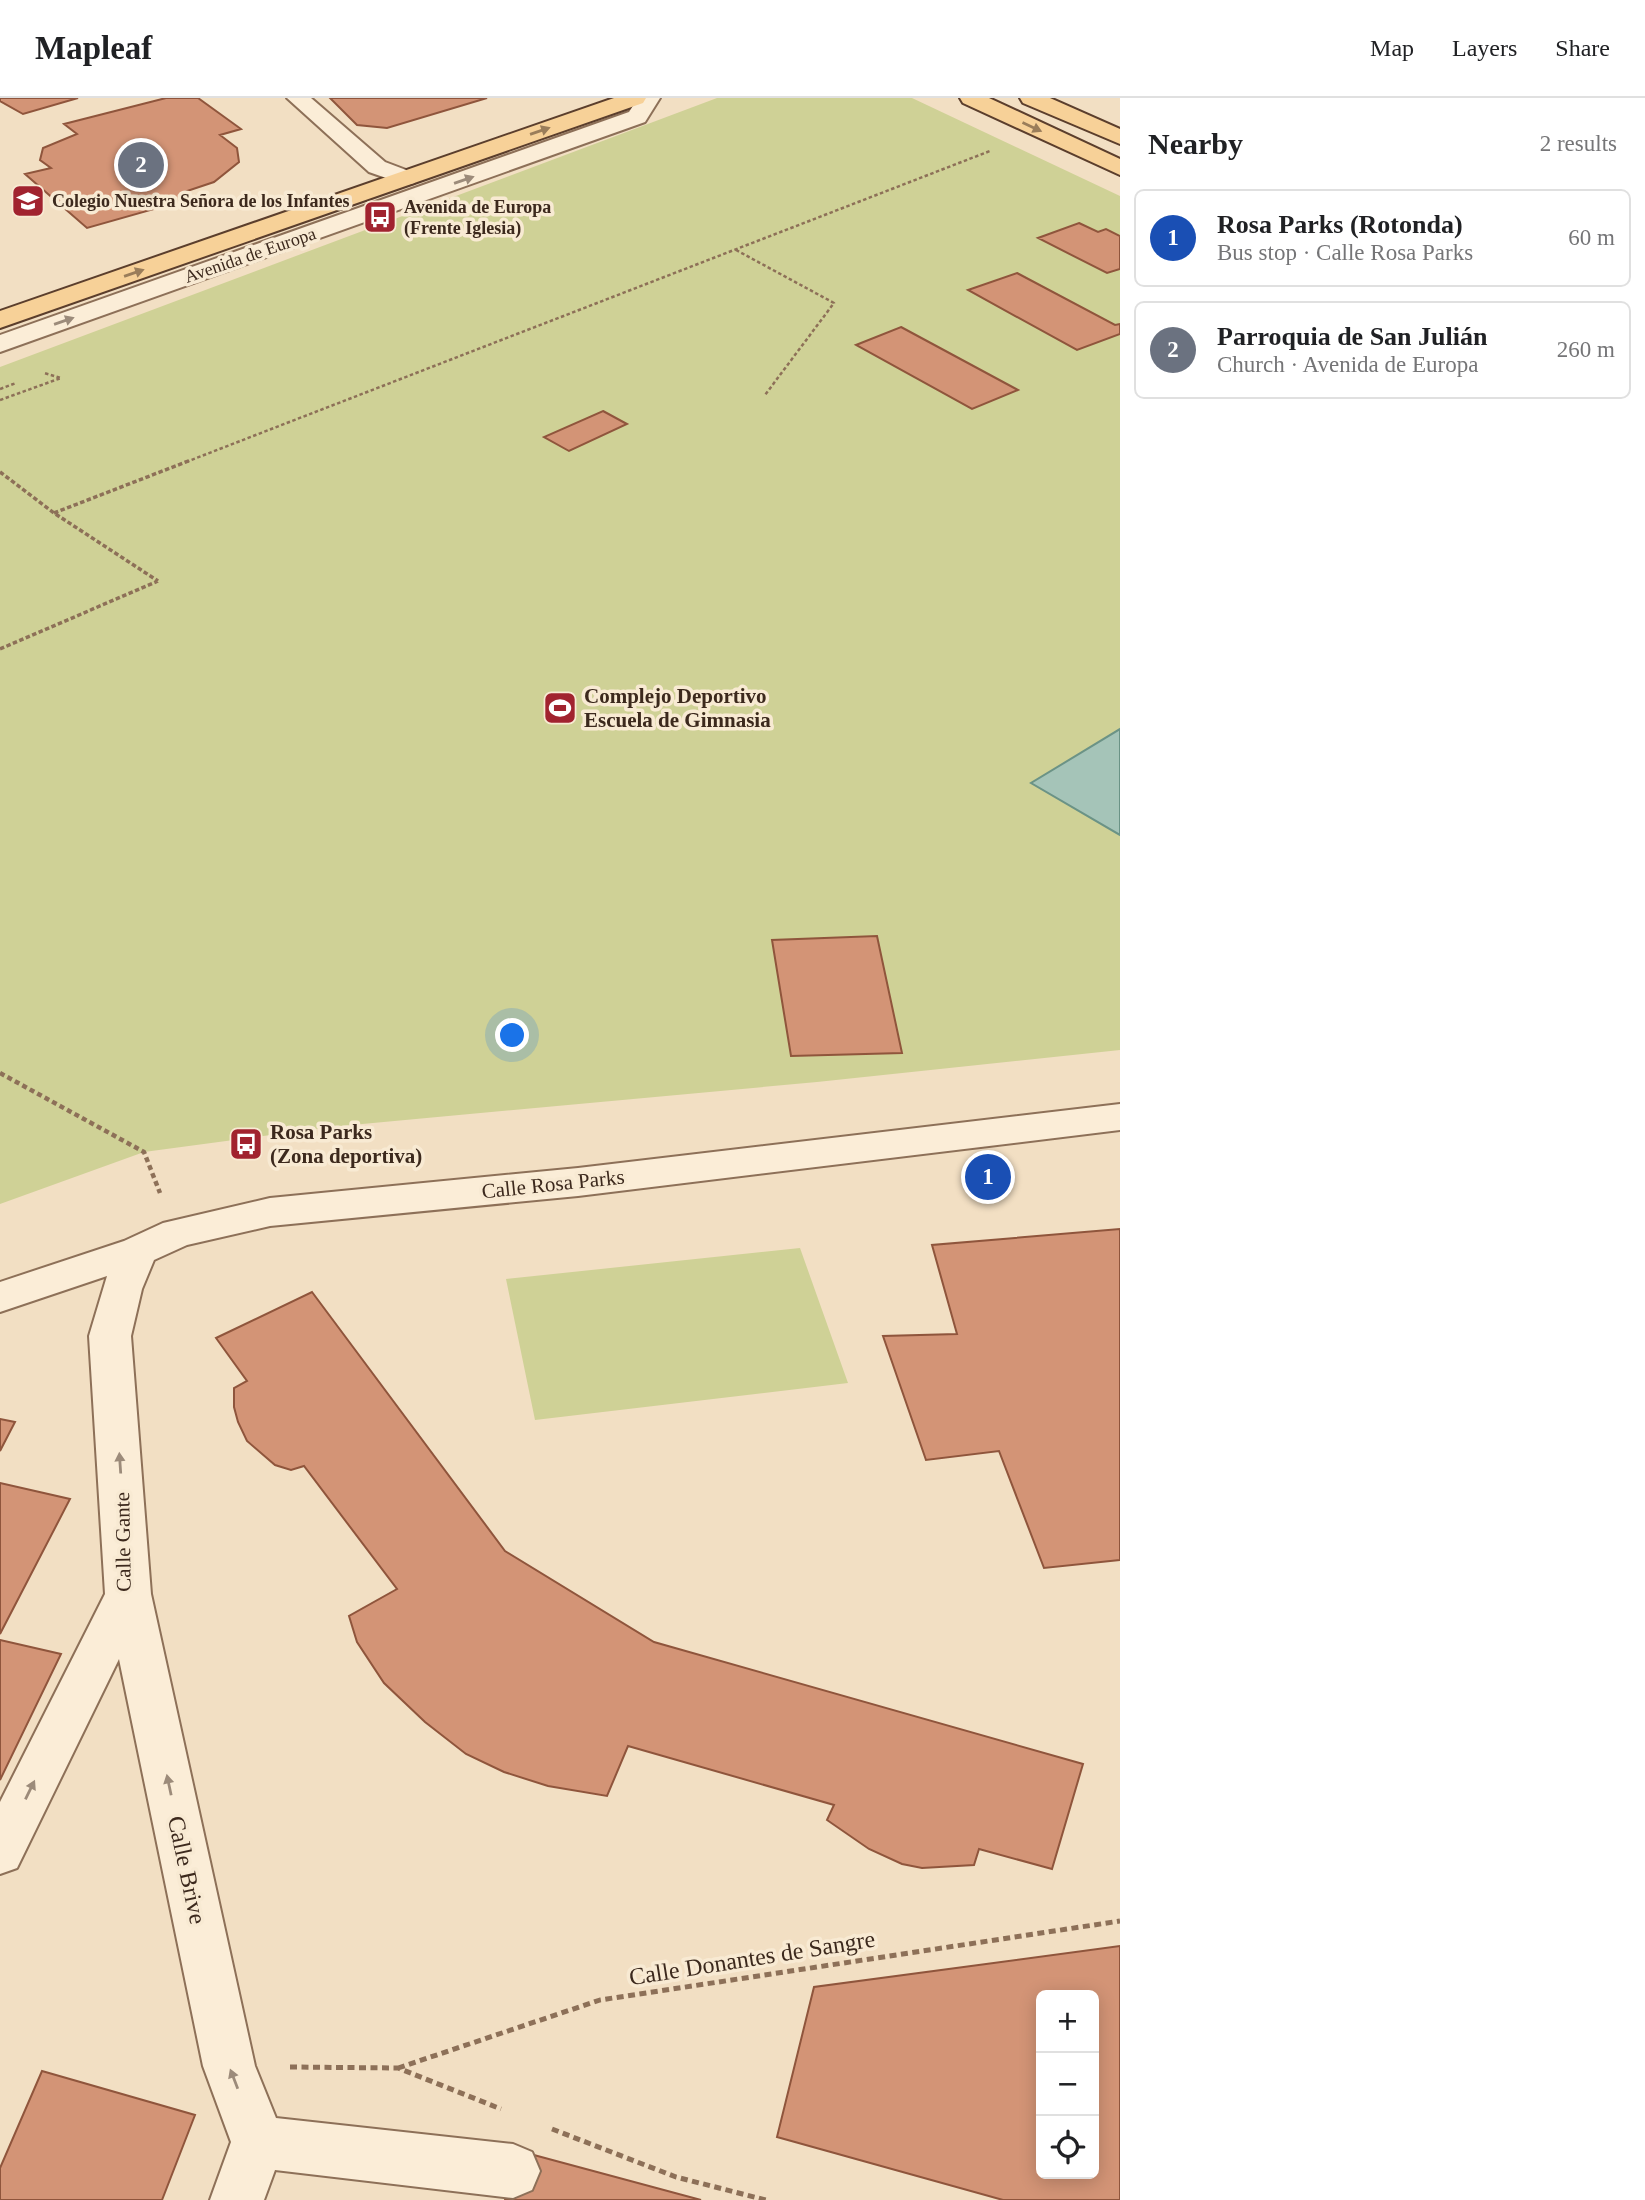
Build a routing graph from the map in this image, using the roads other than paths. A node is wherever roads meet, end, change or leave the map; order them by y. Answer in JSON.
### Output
{"nodes":[{"id":1,"x":298,"y":98,"type":"edge"},
{"id":2,"x":584,"y":98,"type":"edge"},
{"id":3,"x":635,"y":98,"type":"edge"},
{"id":4,"x":649,"y":98,"type":"edge"},
{"id":5,"x":971,"y":98,"type":"edge"},
{"id":6,"x":1031,"y":98,"type":"edge"},
{"id":7,"x":1120,"y":137,"type":"edge"},
{"id":8,"x":377,"y":167,"type":"junction"},
{"id":9,"x":1120,"y":168,"type":"edge"},
{"id":10,"x":406,"y":178,"type":"junction"},
{"id":11,"x":0,"y":296,"type":"edge"},
{"id":12,"x":0,"y":320,"type":"edge"},
{"id":13,"x":0,"y":344,"type":"edge"},
{"id":14,"x":1119,"y":1116,"type":"edge"},
{"id":15,"x":157,"y":1242,"type":"junction"},
{"id":16,"x":0,"y":1297,"type":"edge"},
{"id":17,"x":128,"y":1594,"type":"junction"},
{"id":18,"x":0,"y":1852,"type":"edge"},
{"id":19,"x":258,"y":2143,"type":"junction"},
{"id":20,"x":513,"y":2171,"type":"dead end"},
{"id":21,"x":237,"y":2200,"type":"edge"}],
"edges":[{"from":1,"to":8,"type":"street"},
{"from":2,"to":8,"type":"main road"},
{"from":10,"to":3,"type":"main road","name":"Avenida de Europa","one_way":true},
{"from":13,"to":4,"type":"street","name":"Avenida de Europa","one_way":true},
{"from":5,"to":9,"type":"main road","one_way":true},
{"from":6,"to":7,"type":"main road"},
{"from":8,"to":10,"type":"street"},
{"from":8,"to":11,"type":"main road"},
{"from":12,"to":10,"type":"main road","name":"Avenida de Europa","one_way":true},
{"from":14,"to":15,"type":"street","name":"Calle Rosa Parks"},
{"from":15,"to":16,"type":"street","name":"Calle Rosa Parks"},
{"from":17,"to":15,"type":"street","name":"Calle Gante","one_way":true},
{"from":18,"to":17,"type":"street","name":"Calle Gante","one_way":true},
{"from":19,"to":17,"type":"street","name":"Calle Brive","one_way":true},
{"from":19,"to":20,"type":"street"},
{"from":19,"to":21,"type":"street"}]}
